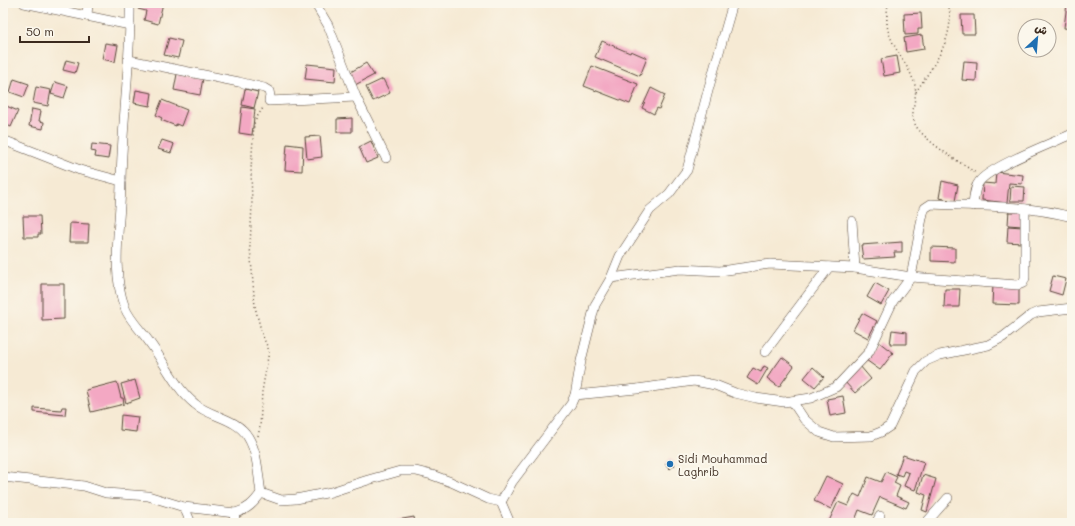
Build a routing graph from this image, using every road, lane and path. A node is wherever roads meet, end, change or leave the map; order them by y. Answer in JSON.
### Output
{"nodes":[{"id":1,"x":24,"y":3,"type":"edge"},
{"id":2,"x":88,"y":3,"type":"edge"},
{"id":3,"x":130,"y":3,"type":"edge"},
{"id":4,"x":315,"y":3,"type":"edge"},
{"id":5,"x":733,"y":3,"type":"edge"},
{"id":6,"x":888,"y":3,"type":"edge"},
{"id":7,"x":948,"y":3,"type":"edge"},
{"id":8,"x":46,"y":5,"type":"edge"},
{"id":9,"x":87,"y":16,"type":"junction"},
{"id":10,"x":130,"y":25,"type":"junction"},
{"id":11,"x":128,"y":60,"type":"junction"},
{"id":12,"x":916,"y":92,"type":"junction"},
{"id":13,"x":356,"y":97,"type":"junction"},
{"id":14,"x":269,"y":101,"type":"junction"},
{"id":15,"x":1072,"y":134,"type":"edge"},
{"id":16,"x":3,"y":140,"type":"edge"},
{"id":17,"x":386,"y":158,"type":"dead end"},
{"id":18,"x":983,"y":178,"type":"junction"},
{"id":19,"x":121,"y":182,"type":"junction"},
{"id":20,"x":973,"y":206,"type":"junction"},
{"id":21,"x":1025,"y":209,"type":"junction"},
{"id":22,"x":1072,"y":217,"type":"edge"},
{"id":23,"x":852,"y":221,"type":"dead end"},
{"id":24,"x":829,"y":267,"type":"junction"},
{"id":25,"x":855,"y":268,"type":"junction"},
{"id":26,"x":911,"y":277,"type":"junction"},
{"id":27,"x":611,"y":278,"type":"junction"},
{"id":28,"x":1072,"y":308,"type":"edge"},
{"id":29,"x":765,"y":352,"type":"dead end"},
{"id":30,"x":575,"y":395,"type":"junction"},
{"id":31,"x":792,"y":401,"type":"junction"},
{"id":32,"x":253,"y":447,"type":"junction"},
{"id":33,"x":3,"y":477,"type":"edge"},
{"id":34,"x":261,"y":493,"type":"junction"},
{"id":35,"x":948,"y":498,"type":"dead end"},
{"id":36,"x":501,"y":502,"type":"junction"},
{"id":37,"x":184,"y":507,"type":"junction"},
{"id":38,"x":235,"y":513,"type":"junction"},
{"id":39,"x":506,"y":522,"type":"edge"},
{"id":40,"x":191,"y":523,"type":"edge"},
{"id":41,"x":234,"y":523,"type":"edge"},
{"id":42,"x":926,"y":523,"type":"edge"}],
"edges":[{"from":1,"to":8,"type":"street"},
{"from":2,"to":9,"type":"street"},
{"from":3,"to":10,"type":"street"},
{"from":4,"to":13,"type":"street"},
{"from":5,"to":27,"type":"street"},
{"from":6,"to":12,"type":"path"},
{"from":7,"to":12,"type":"path"},
{"from":8,"to":9,"type":"street"},
{"from":9,"to":10,"type":"street"},
{"from":10,"to":11,"type":"street"},
{"from":11,"to":14,"type":"street"},
{"from":11,"to":19,"type":"street"},
{"from":12,"to":18,"type":"path"},
{"from":13,"to":14,"type":"street"},
{"from":13,"to":17,"type":"street"},
{"from":14,"to":32,"type":"path"},
{"from":15,"to":18,"type":"street"},
{"from":16,"to":19,"type":"street"},
{"from":18,"to":20,"type":"street"},
{"from":19,"to":32,"type":"street"},
{"from":20,"to":21,"type":"street"},
{"from":20,"to":26,"type":"street"},
{"from":21,"to":22,"type":"street"},
{"from":21,"to":26,"type":"street"},
{"from":23,"to":25,"type":"street"},
{"from":24,"to":25,"type":"street"},
{"from":24,"to":27,"type":"street"},
{"from":24,"to":29,"type":"street"},
{"from":25,"to":26,"type":"street"},
{"from":26,"to":31,"type":"street"},
{"from":27,"to":30,"type":"street"},
{"from":28,"to":31,"type":"street"},
{"from":30,"to":31,"type":"street"},
{"from":30,"to":36,"type":"street"},
{"from":32,"to":34,"type":"street"},
{"from":33,"to":37,"type":"street"},
{"from":34,"to":36,"type":"street"},
{"from":34,"to":38,"type":"street"},
{"from":35,"to":42,"type":"street"},
{"from":36,"to":39,"type":"street"},
{"from":37,"to":38,"type":"street"},
{"from":37,"to":40,"type":"street"},
{"from":38,"to":41,"type":"street"}]}
